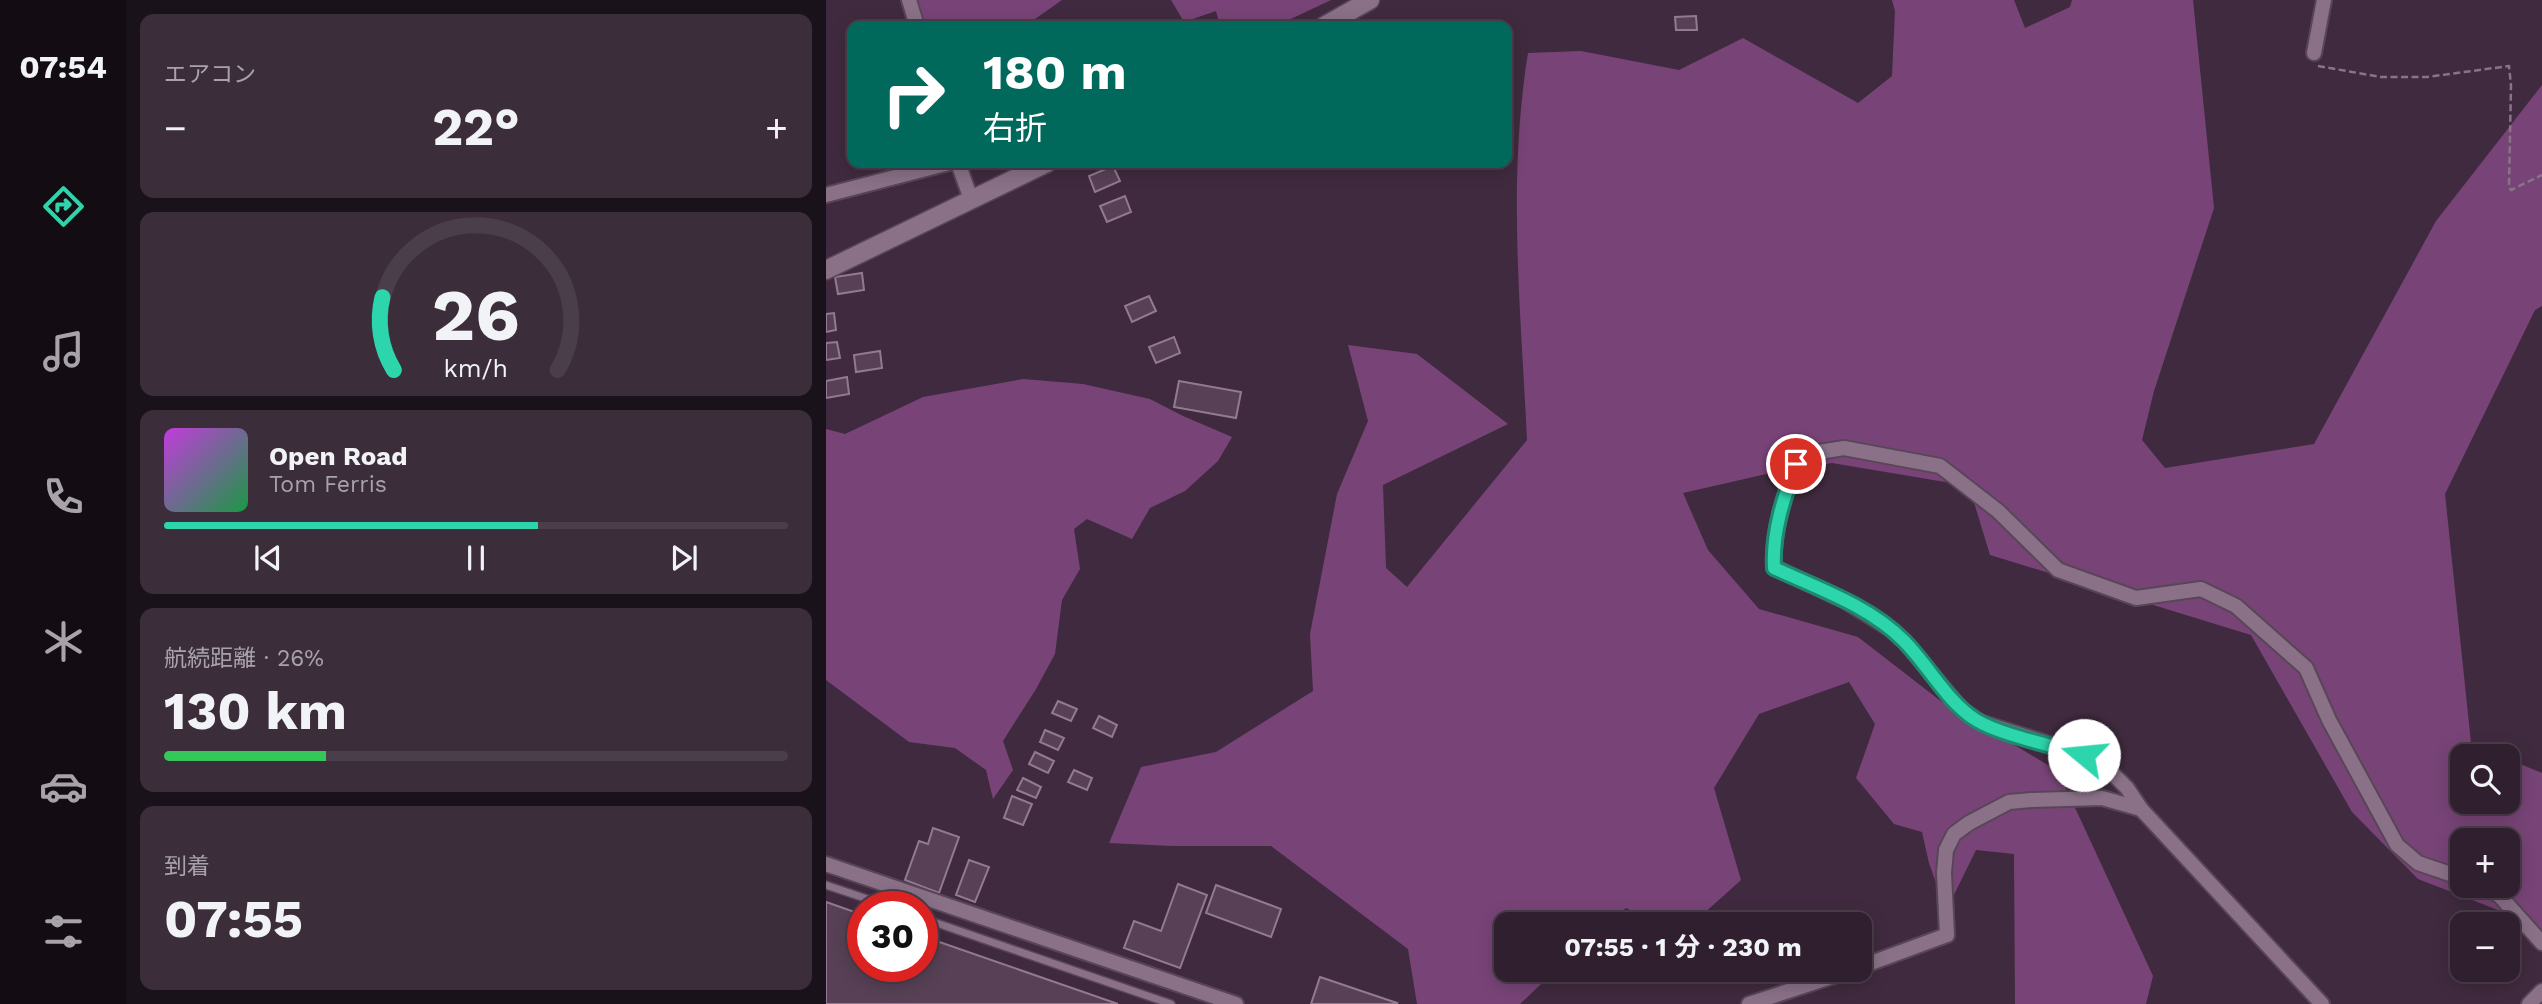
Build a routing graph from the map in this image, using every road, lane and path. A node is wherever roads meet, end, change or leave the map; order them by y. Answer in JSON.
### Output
{"nodes":[{"id":1,"x":909,"y":0,"type":"edge"},
{"id":2,"x":1370,"y":0,"type":"edge"},
{"id":3,"x":2324,"y":0,"type":"edge"},
{"id":4,"x":916,"y":21,"type":"edge"},
{"id":5,"x":1333,"y":21,"type":"edge"},
{"id":6,"x":2314,"y":53,"type":"joint"},
{"id":7,"x":929,"y":168,"type":"edge"},
{"id":8,"x":960,"y":168,"type":"edge"},
{"id":9,"x":1036,"y":168,"type":"edge"},
{"id":10,"x":2542,"y":175,"type":"edge"},
{"id":11,"x":826,"y":195,"type":"edge"},
{"id":12,"x":971,"y":199,"type":"junction"},
{"id":13,"x":826,"y":270,"type":"edge"},
{"id":14,"x":2141,"y":809,"type":"junction"},
{"id":15,"x":826,"y":864,"type":"edge"},
{"id":16,"x":2450,"y":874,"type":"edge"},
{"id":17,"x":826,"y":885,"type":"edge"},
{"id":18,"x":847,"y":892,"type":"edge"},
{"id":19,"x":2502,"y":898,"type":"edge"},
{"id":20,"x":938,"y":924,"type":"edge"},
{"id":21,"x":2542,"y":943,"type":"edge"},
{"id":22,"x":1872,"y":963,"type":"edge"},
{"id":23,"x":1816,"y":982,"type":"edge"},
{"id":24,"x":2542,"y":991,"type":"edge"},
{"id":25,"x":1171,"y":1004,"type":"edge"},
{"id":26,"x":1236,"y":1004,"type":"edge"},
{"id":27,"x":1749,"y":1004,"type":"edge"},
{"id":28,"x":2322,"y":1004,"type":"edge"},
{"id":29,"x":2529,"y":1004,"type":"edge"}],
"edges":[{"from":1,"to":4,"type":"street"},
{"from":2,"to":5,"type":"main road"},
{"from":3,"to":6,"type":"street"},
{"from":6,"to":10,"type":"path"},
{"from":7,"to":11,"type":"street"},
{"from":8,"to":12,"type":"street"},
{"from":9,"to":12,"type":"main road"},
{"from":12,"to":13,"type":"main road"},
{"from":14,"to":16,"type":"street"},
{"from":14,"to":22,"type":"street"},
{"from":14,"to":28,"type":"street"},
{"from":15,"to":26,"type":"street"},
{"from":17,"to":18,"type":"lane"},
{"from":19,"to":21,"type":"street"},
{"from":20,"to":25,"type":"lane"},
{"from":23,"to":27,"type":"street"},
{"from":24,"to":29,"type":"street"}]}
